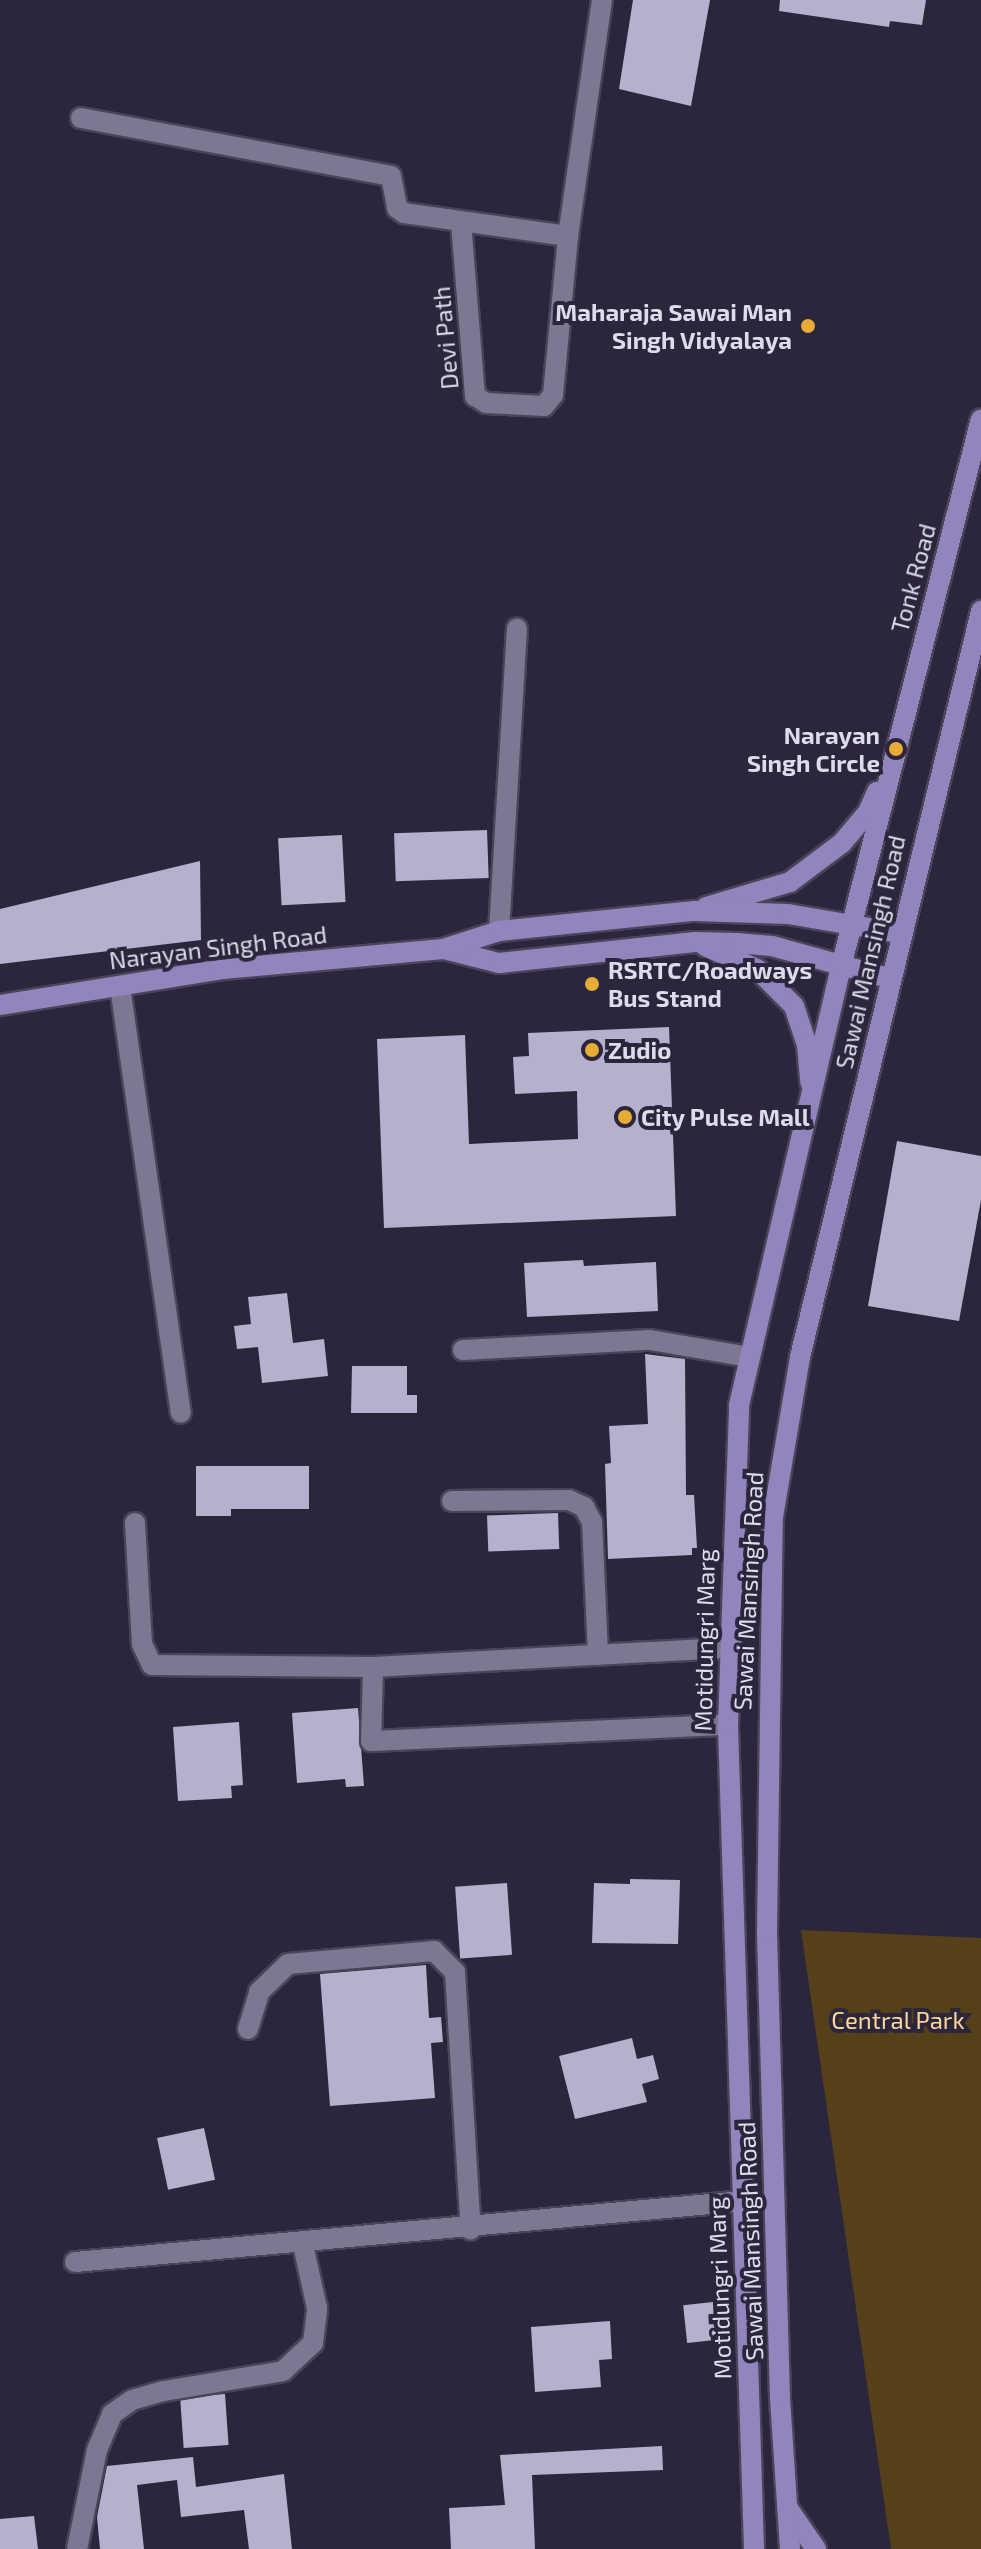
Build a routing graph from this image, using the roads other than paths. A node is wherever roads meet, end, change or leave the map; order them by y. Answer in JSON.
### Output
{"nodes":[{"id":1,"x":602,"y":0,"type":"edge"},
{"id":2,"x":81,"y":118,"type":"dead end"},
{"id":3,"x":461,"y":222,"type":"junction"},
{"id":4,"x":568,"y":236,"type":"junction"},
{"id":5,"x":981,"y":419,"type":"edge"},
{"id":6,"x":981,"y":611,"type":"edge"},
{"id":7,"x":517,"y":629,"type":"dead end"},
{"id":8,"x":896,"y":749,"type":"junction"},
{"id":9,"x":694,"y":911,"type":"junction"},
{"id":10,"x":854,"y":923,"type":"junction"},
{"id":11,"x":499,"y":931,"type":"junction"},
{"id":12,"x":899,"y":933,"type":"junction"},
{"id":13,"x":695,"y":942,"type":"junction"},
{"id":14,"x":443,"y":949,"type":"junction"},
{"id":15,"x":842,"y":963,"type":"junction"},
{"id":16,"x":888,"y":978,"type":"junction"},
{"id":17,"x":120,"y":986,"type":"junction"},
{"id":18,"x":0,"y":1005,"type":"edge"},
{"id":19,"x":812,"y":1106,"type":"junction"},
{"id":20,"x":463,"y":1350,"type":"dead end"},
{"id":21,"x":749,"y":1357,"type":"junction"},
{"id":22,"x":181,"y":1413,"type":"dead end"},
{"id":23,"x":452,"y":1501,"type":"dead end"},
{"id":24,"x":135,"y":1523,"type":"dead end"},
{"id":25,"x":729,"y":1648,"type":"junction"},
{"id":26,"x":598,"y":1655,"type":"junction"},
{"id":27,"x":373,"y":1667,"type":"junction"},
{"id":28,"x":728,"y":1725,"type":"junction"},
{"id":29,"x":248,"y":2029,"type":"dead end"},
{"id":30,"x":743,"y":2201,"type":"junction"},
{"id":31,"x":471,"y":2230,"type":"junction"},
{"id":32,"x":303,"y":2245,"type":"junction"},
{"id":33,"x":75,"y":2262,"type":"dead end"},
{"id":34,"x":785,"y":2504,"type":"junction"},
{"id":35,"x":77,"y":2549,"type":"edge"},
{"id":36,"x":754,"y":2549,"type":"edge"},
{"id":37,"x":790,"y":2549,"type":"edge"},
{"id":38,"x":816,"y":2549,"type":"edge"}],
"edges":[{"from":1,"to":4,"type":"street","name":"Devi Path"},
{"from":2,"to":3,"type":"street"},
{"from":3,"to":4,"type":"street"},
{"from":3,"to":4,"type":"street","name":"Devi Path"},
{"from":5,"to":8,"type":"main road","name":"Tonk Road"},
{"from":6,"to":12,"type":"main road","name":"Sawai Mansingh Road"},
{"from":7,"to":11,"type":"street"},
{"from":8,"to":9,"type":"main road"},
{"from":8,"to":10,"type":"main road","name":"Motidungri Marg"},
{"from":9,"to":10,"type":"main road"},
{"from":9,"to":11,"type":"main road"},
{"from":10,"to":12,"type":"main road"},
{"from":10,"to":15,"type":"main road","name":"Motidungri Marg"},
{"from":11,"to":14,"type":"main road"},
{"from":12,"to":16,"type":"main road","name":"Sawai Mansingh Road"},
{"from":13,"to":14,"type":"main road"},
{"from":13,"to":15,"type":"main road"},
{"from":13,"to":19,"type":"main road"},
{"from":14,"to":17,"type":"main road","name":"Narayan Singh Road"},
{"from":15,"to":16,"type":"main road"},
{"from":15,"to":19,"type":"main road","name":"Motidungri Marg"},
{"from":16,"to":34,"type":"main road","name":"Sawai Mansingh Road"},
{"from":17,"to":18,"type":"main road","name":"Narayan Singh Road"},
{"from":17,"to":22,"type":"street"},
{"from":19,"to":21,"type":"main road","name":"Motidungri Marg"},
{"from":20,"to":21,"type":"street"},
{"from":21,"to":25,"type":"main road","name":"Motidungri Marg"},
{"from":23,"to":26,"type":"street"},
{"from":24,"to":27,"type":"street"},
{"from":25,"to":26,"type":"street"},
{"from":25,"to":28,"type":"main road","name":"Motidungri Marg"},
{"from":26,"to":27,"type":"street"},
{"from":27,"to":28,"type":"street"},
{"from":28,"to":30,"type":"main road","name":"Motidungri Marg"},
{"from":29,"to":31,"type":"street"},
{"from":30,"to":31,"type":"street"},
{"from":30,"to":36,"type":"main road","name":"Motidungri Marg"},
{"from":31,"to":32,"type":"street"},
{"from":32,"to":33,"type":"street"},
{"from":32,"to":35,"type":"street"},
{"from":34,"to":37,"type":"main road","name":"Sawai Mansingh Road"},
{"from":34,"to":38,"type":"main road"}]}
